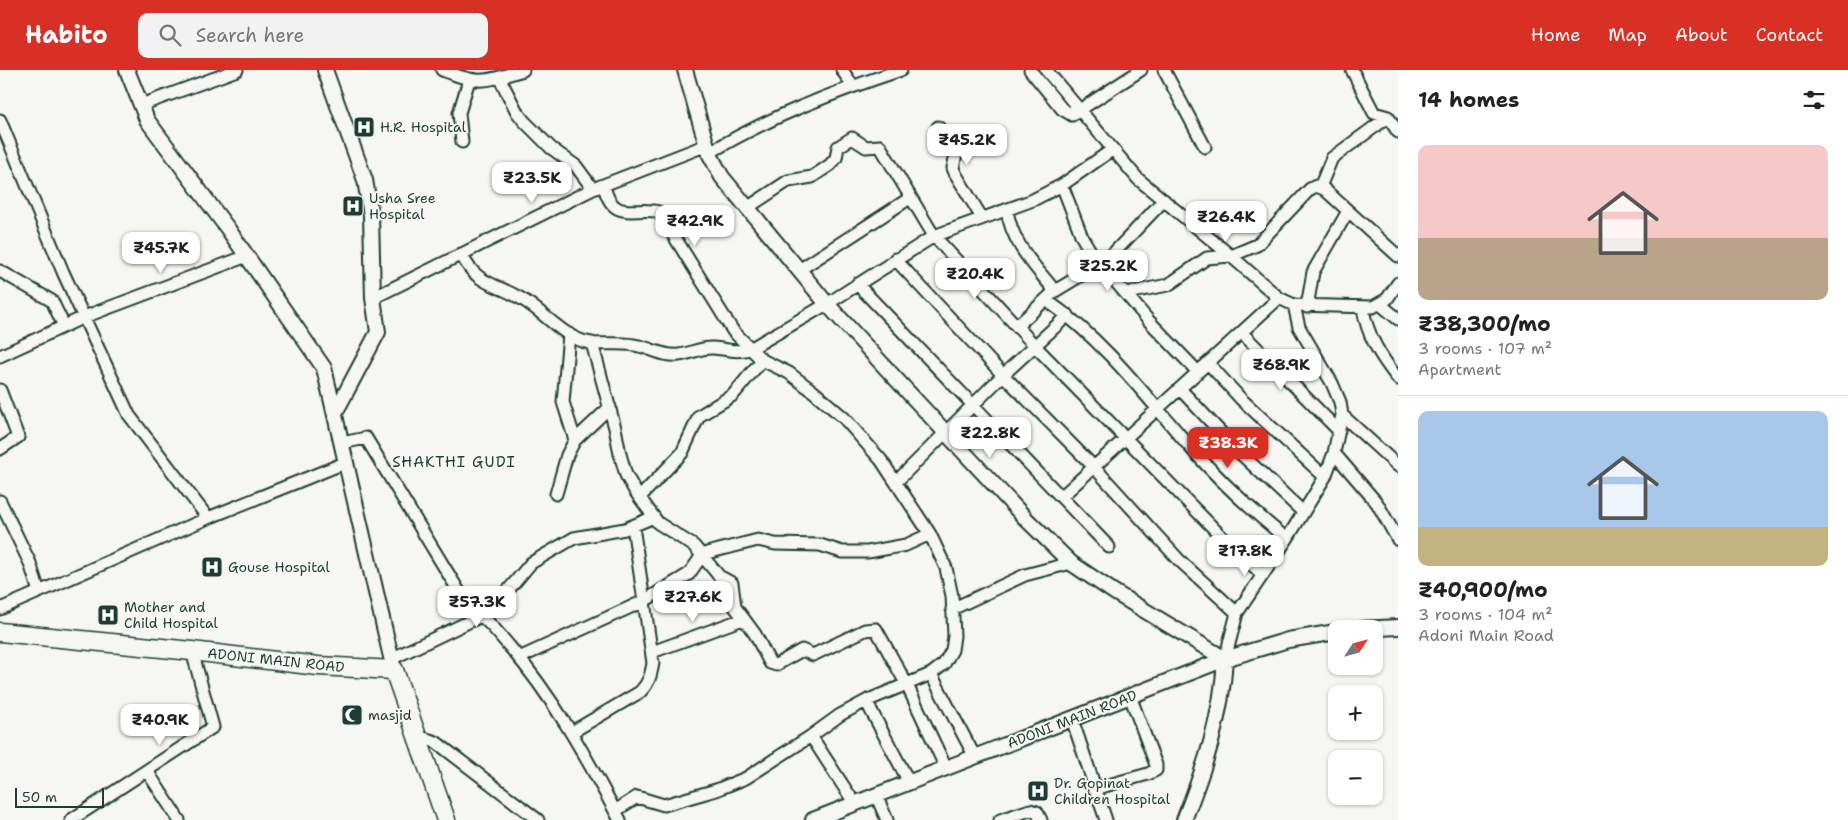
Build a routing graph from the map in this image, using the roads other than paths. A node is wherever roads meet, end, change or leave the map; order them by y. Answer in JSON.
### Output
{"nodes":[{"id":1,"x":127,"y":70,"type":"edge"},
{"id":2,"x":237,"y":70,"type":"edge"},
{"id":3,"x":325,"y":70,"type":"edge"},
{"id":4,"x":442,"y":70,"type":"edge"},
{"id":5,"x":523,"y":70,"type":"edge"},
{"id":6,"x":685,"y":70,"type":"edge"},
{"id":7,"x":842,"y":70,"type":"edge"},
{"id":8,"x":901,"y":70,"type":"edge"},
{"id":9,"x":1030,"y":70,"type":"edge"},
{"id":10,"x":1046,"y":70,"type":"edge"},
{"id":11,"x":1140,"y":70,"type":"edge"},
{"id":12,"x":1164,"y":70,"type":"edge"},
{"id":13,"x":1352,"y":70,"type":"edge"},
{"id":14,"x":499,"y":77,"type":"junction"},
{"id":15,"x":469,"y":80,"type":"junction"},
{"id":16,"x":853,"y":86,"type":"junction"},
{"id":17,"x":141,"y":104,"type":"junction"},
{"id":18,"x":1079,"y":111,"type":"junction"},
{"id":19,"x":1388,"y":117,"type":"junction"},
{"id":20,"x":0,"y":120,"type":"edge"},
{"id":21,"x":938,"y":127,"type":"dead end"},
{"id":22,"x":1398,"y":132,"type":"edge"},
{"id":23,"x":462,"y":142,"type":"dead end"},
{"id":24,"x":1205,"y":147,"type":"dead end"},
{"id":25,"x":708,"y":149,"type":"junction"},
{"id":26,"x":1112,"y":150,"type":"junction"},
{"id":27,"x":1062,"y":185,"type":"junction"},
{"id":28,"x":1320,"y":187,"type":"junction"},
{"id":29,"x":599,"y":188,"type":"junction"},
{"id":30,"x":910,"y":198,"type":"junction"},
{"id":31,"x":1164,"y":200,"type":"junction"},
{"id":32,"x":747,"y":208,"type":"junction"},
{"id":33,"x":1007,"y":210,"type":"junction"},
{"id":34,"x":1348,"y":210,"type":"junction"},
{"id":35,"x":982,"y":218,"type":"junction"},
{"id":36,"x":934,"y":236,"type":"junction"},
{"id":37,"x":461,"y":254,"type":"junction"},
{"id":38,"x":247,"y":256,"type":"junction"},
{"id":39,"x":1231,"y":256,"type":"junction"},
{"id":40,"x":1398,"y":256,"type":"edge"},
{"id":41,"x":895,"y":259,"type":"junction"},
{"id":42,"x":1100,"y":265,"type":"junction"},
{"id":43,"x":799,"y":270,"type":"junction"},
{"id":44,"x":0,"y":272,"type":"edge"},
{"id":45,"x":857,"y":284,"type":"junction"},
{"id":46,"x":1398,"y":284,"type":"edge"},
{"id":47,"x":1055,"y":291,"type":"junction"},
{"id":48,"x":1127,"y":293,"type":"junction"},
{"id":49,"x":374,"y":298,"type":"junction"},
{"id":50,"x":1278,"y":298,"type":"junction"},
{"id":51,"x":1046,"y":300,"type":"junction"},
{"id":52,"x":827,"y":304,"type":"junction"},
{"id":53,"x":1380,"y":304,"type":"junction"},
{"id":54,"x":1294,"y":306,"type":"junction"},
{"id":55,"x":1307,"y":307,"type":"junction"},
{"id":56,"x":1363,"y":308,"type":"junction"},
{"id":57,"x":1068,"y":315,"type":"junction"},
{"id":58,"x":84,"y":317,"type":"junction"},
{"id":59,"x":1398,"y":319,"type":"edge"},
{"id":60,"x":64,"y":326,"type":"junction"},
{"id":61,"x":1017,"y":326,"type":"junction"},
{"id":62,"x":1242,"y":333,"type":"junction"},
{"id":63,"x":570,"y":334,"type":"junction"},
{"id":64,"x":592,"y":343,"type":"junction"},
{"id":65,"x":1035,"y":346,"type":"junction"},
{"id":66,"x":750,"y":349,"type":"junction"},
{"id":67,"x":0,"y":356,"type":"edge"},
{"id":68,"x":762,"y":360,"type":"junction"},
{"id":69,"x":1208,"y":363,"type":"junction"},
{"id":70,"x":1198,"y":372,"type":"junction"},
{"id":71,"x":1003,"y":375,"type":"junction"},
{"id":72,"x":1398,"y":379,"type":"edge"},
{"id":73,"x":1180,"y":389,"type":"junction"},
{"id":74,"x":0,"y":390,"type":"edge"},
{"id":75,"x":972,"y":406,"type":"junction"},
{"id":76,"x":610,"y":407,"type":"junction"},
{"id":77,"x":1158,"y":409,"type":"junction"},
{"id":78,"x":334,"y":413,"type":"junction"},
{"id":79,"x":1342,"y":415,"type":"junction"},
{"id":80,"x":1339,"y":430,"type":"junction"},
{"id":81,"x":946,"y":433,"type":"junction"},
{"id":82,"x":1127,"y":437,"type":"junction"},
{"id":83,"x":574,"y":440,"type":"junction"},
{"id":84,"x":342,"y":443,"type":"junction"},
{"id":85,"x":0,"y":449,"type":"edge"},
{"id":86,"x":1334,"y":453,"type":"junction"},
{"id":87,"x":346,"y":462,"type":"junction"},
{"id":88,"x":1398,"y":466,"type":"edge"},
{"id":89,"x":1094,"y":467,"type":"junction"},
{"id":90,"x":1325,"y":477,"type":"junction"},
{"id":91,"x":896,"y":482,"type":"junction"},
{"id":92,"x":556,"y":494,"type":"dead end"},
{"id":93,"x":640,"y":497,"type":"junction"},
{"id":94,"x":1061,"y":497,"type":"junction"},
{"id":95,"x":0,"y":501,"type":"edge"},
{"id":96,"x":1303,"y":512,"type":"junction"},
{"id":97,"x":654,"y":517,"type":"junction"},
{"id":98,"x":208,"y":518,"type":"junction"},
{"id":99,"x":633,"y":526,"type":"junction"},
{"id":100,"x":930,"y":534,"type":"junction"},
{"id":101,"x":1287,"y":539,"type":"junction"},
{"id":102,"x":1398,"y":540,"type":"edge"},
{"id":103,"x":1109,"y":547,"type":"dead end"},
{"id":104,"x":704,"y":554,"type":"junction"},
{"id":105,"x":1072,"y":563,"type":"junction"},
{"id":106,"x":1263,"y":575,"type":"junction"},
{"id":107,"x":39,"y":592,"type":"junction"},
{"id":108,"x":644,"y":600,"type":"junction"},
{"id":109,"x":0,"y":609,"type":"edge"},
{"id":110,"x":952,"y":609,"type":"junction"},
{"id":111,"x":1238,"y":613,"type":"junction"},
{"id":112,"x":483,"y":615,"type":"junction"},
{"id":113,"x":744,"y":619,"type":"junction"},
{"id":114,"x":1398,"y":627,"type":"edge"},
{"id":115,"x":1383,"y":628,"type":"edge"},
{"id":116,"x":0,"y":632,"type":"edge"},
{"id":117,"x":1328,"y":633,"type":"edge"},
{"id":118,"x":192,"y":650,"type":"junction"},
{"id":119,"x":652,"y":652,"type":"junction"},
{"id":120,"x":519,"y":658,"type":"junction"},
{"id":121,"x":1225,"y":659,"type":"junction"},
{"id":122,"x":393,"y":664,"type":"junction"},
{"id":123,"x":932,"y":674,"type":"junction"},
{"id":124,"x":907,"y":685,"type":"junction"},
{"id":125,"x":1130,"y":696,"type":"junction"},
{"id":126,"x":866,"y":701,"type":"junction"},
{"id":127,"x":1072,"y":719,"type":"junction"},
{"id":128,"x":572,"y":732,"type":"junction"},
{"id":129,"x":417,"y":736,"type":"junction"},
{"id":130,"x":811,"y":736,"type":"junction"},
{"id":131,"x":975,"y":756,"type":"junction"},
{"id":132,"x":946,"y":768,"type":"junction"},
{"id":133,"x":147,"y":771,"type":"junction"},
{"id":134,"x":909,"y":782,"type":"junction"},
{"id":135,"x":1094,"y":789,"type":"junction"},
{"id":136,"x":876,"y":795,"type":"junction"},
{"id":137,"x":855,"y":804,"type":"junction"},
{"id":138,"x":617,"y":816,"type":"edge"},
{"id":139,"x":71,"y":820,"type":"edge"},
{"id":140,"x":178,"y":820,"type":"edge"},
{"id":141,"x":446,"y":820,"type":"edge"},
{"id":142,"x":538,"y":820,"type":"edge"},
{"id":143,"x":813,"y":820,"type":"edge"},
{"id":144,"x":887,"y":820,"type":"edge"},
{"id":145,"x":1000,"y":820,"type":"edge"},
{"id":146,"x":1041,"y":820,"type":"edge"},
{"id":147,"x":1106,"y":820,"type":"edge"},
{"id":148,"x":1184,"y":820,"type":"edge"}],
"edges":[{"from":1,"to":17,"type":"street"},
{"from":2,"to":17,"type":"street"},
{"from":3,"to":49,"type":"street"},
{"from":4,"to":15,"type":"street"},
{"from":5,"to":14,"type":"street"},
{"from":6,"to":25,"type":"street"},
{"from":7,"to":16,"type":"street"},
{"from":8,"to":16,"type":"street"},
{"from":9,"to":18,"type":"street"},
{"from":10,"to":18,"type":"street"},
{"from":11,"to":18,"type":"street"},
{"from":12,"to":24,"type":"street"},
{"from":13,"to":19,"type":"street"},
{"from":14,"to":15,"type":"street"},
{"from":14,"to":29,"type":"street"},
{"from":15,"to":23,"type":"street"},
{"from":16,"to":25,"type":"street"},
{"from":17,"to":38,"type":"street"},
{"from":18,"to":26,"type":"street"},
{"from":19,"to":22,"type":"street"},
{"from":19,"to":28,"type":"street"},
{"from":20,"to":58,"type":"street"},
{"from":21,"to":35,"type":"street"},
{"from":25,"to":29,"type":"street"},
{"from":25,"to":32,"type":"street"},
{"from":26,"to":27,"type":"street"},
{"from":26,"to":31,"type":"street"},
{"from":27,"to":33,"type":"street"},
{"from":27,"to":42,"type":"street"},
{"from":28,"to":34,"type":"street"},
{"from":28,"to":39,"type":"street"},
{"from":29,"to":37,"type":"street"},
{"from":29,"to":66,"type":"street"},
{"from":30,"to":32,"type":"street"},
{"from":30,"to":36,"type":"street"},
{"from":30,"to":43,"type":"street"},
{"from":31,"to":39,"type":"street"},
{"from":31,"to":42,"type":"street"},
{"from":32,"to":43,"type":"street"},
{"from":33,"to":35,"type":"street"},
{"from":33,"to":47,"type":"street"},
{"from":34,"to":40,"type":"street"},
{"from":34,"to":55,"type":"street"},
{"from":35,"to":36,"type":"street"},
{"from":36,"to":41,"type":"street"},
{"from":36,"to":61,"type":"street"},
{"from":37,"to":49,"type":"street"},
{"from":37,"to":63,"type":"street"},
{"from":38,"to":58,"type":"street"},
{"from":38,"to":78,"type":"street"},
{"from":39,"to":48,"type":"street"},
{"from":39,"to":50,"type":"street"},
{"from":41,"to":45,"type":"street"},
{"from":41,"to":71,"type":"street"},
{"from":42,"to":47,"type":"street"},
{"from":42,"to":48,"type":"street"},
{"from":43,"to":52,"type":"street"},
{"from":44,"to":60,"type":"street"},
{"from":45,"to":52,"type":"street"},
{"from":45,"to":75,"type":"street"},
{"from":46,"to":53,"type":"street"},
{"from":47,"to":51,"type":"street"},
{"from":48,"to":70,"type":"street"},
{"from":49,"to":78,"type":"street"},
{"from":50,"to":54,"type":"street"},
{"from":50,"to":62,"type":"street"},
{"from":51,"to":57,"type":"street"},
{"from":51,"to":61,"type":"street"},
{"from":52,"to":66,"type":"street"},
{"from":52,"to":81,"type":"street"},
{"from":53,"to":56,"type":"street"},
{"from":53,"to":59,"type":"street"},
{"from":54,"to":55,"type":"street"},
{"from":54,"to":79,"type":"street"},
{"from":55,"to":56,"type":"street"},
{"from":56,"to":72,"type":"street"},
{"from":57,"to":65,"type":"street"},
{"from":57,"to":77,"type":"street"},
{"from":58,"to":60,"type":"street"},
{"from":58,"to":98,"type":"street"},
{"from":60,"to":67,"type":"street"},
{"from":61,"to":65,"type":"street"},
{"from":62,"to":69,"type":"street"},
{"from":62,"to":80,"type":"street"},
{"from":63,"to":64,"type":"street"},
{"from":63,"to":83,"type":"street"},
{"from":64,"to":66,"type":"street"},
{"from":64,"to":76,"type":"street"},
{"from":65,"to":71,"type":"street"},
{"from":65,"to":82,"type":"street"},
{"from":66,"to":68,"type":"street"},
{"from":68,"to":91,"type":"street"},
{"from":68,"to":93,"type":"street"},
{"from":69,"to":70,"type":"street"},
{"from":69,"to":90,"type":"street"},
{"from":70,"to":73,"type":"street"},
{"from":71,"to":75,"type":"street"},
{"from":71,"to":89,"type":"street"},
{"from":73,"to":77,"type":"street"},
{"from":73,"to":96,"type":"street"},
{"from":74,"to":85,"type":"street"},
{"from":75,"to":81,"type":"street"},
{"from":75,"to":94,"type":"street"},
{"from":76,"to":83,"type":"street"},
{"from":76,"to":93,"type":"street"},
{"from":77,"to":82,"type":"street"},
{"from":77,"to":101,"type":"street"},
{"from":78,"to":84,"type":"street"},
{"from":79,"to":80,"type":"street"},
{"from":79,"to":88,"type":"street"},
{"from":80,"to":86,"type":"street"},
{"from":81,"to":91,"type":"street"},
{"from":81,"to":105,"type":"street"},
{"from":82,"to":89,"type":"street"},
{"from":82,"to":106,"type":"street"},
{"from":83,"to":92,"type":"street"},
{"from":84,"to":87,"type":"street"},
{"from":84,"to":112,"type":"street"},
{"from":86,"to":90,"type":"street"},
{"from":86,"to":102,"type":"street"},
{"from":87,"to":98,"type":"street"},
{"from":87,"to":122,"type":"street"},
{"from":89,"to":94,"type":"street"},
{"from":89,"to":111,"type":"street"},
{"from":90,"to":96,"type":"street"},
{"from":91,"to":100,"type":"street"},
{"from":93,"to":97,"type":"street"},
{"from":94,"to":103,"type":"street"},
{"from":95,"to":107,"type":"street"},
{"from":96,"to":101,"type":"street"},
{"from":97,"to":99,"type":"street"},
{"from":97,"to":104,"type":"street"},
{"from":98,"to":107,"type":"street"},
{"from":99,"to":108,"type":"street"},
{"from":99,"to":112,"type":"street"},
{"from":100,"to":104,"type":"street"},
{"from":100,"to":110,"type":"street"},
{"from":101,"to":106,"type":"street"},
{"from":104,"to":108,"type":"street"},
{"from":104,"to":113,"type":"street"},
{"from":105,"to":110,"type":"street"},
{"from":105,"to":121,"type":"street"},
{"from":106,"to":111,"type":"street"},
{"from":107,"to":109,"type":"street"},
{"from":108,"to":119,"type":"street"},
{"from":108,"to":120,"type":"street"},
{"from":110,"to":123,"type":"street"},
{"from":111,"to":121,"type":"street"},
{"from":112,"to":120,"type":"street"},
{"from":112,"to":122,"type":"street"},
{"from":113,"to":119,"type":"street"},
{"from":113,"to":124,"type":"street"},
{"from":114,"to":115,"type":"street"},
{"from":116,"to":118,"type":"main road","name":"ADONI MAIN ROAD"},
{"from":117,"to":121,"type":"street","name":"ADONI MAIN ROAD"},
{"from":118,"to":122,"type":"main road","name":"ADONI MAIN ROAD"},
{"from":118,"to":133,"type":"street"},
{"from":119,"to":128,"type":"street"},
{"from":120,"to":128,"type":"street"},
{"from":121,"to":125,"type":"street","name":"ADONI MAIN ROAD"},
{"from":121,"to":148,"type":"street"},
{"from":122,"to":129,"type":"main road"},
{"from":123,"to":124,"type":"street"},
{"from":123,"to":131,"type":"street"},
{"from":124,"to":126,"type":"street"},
{"from":124,"to":132,"type":"street"},
{"from":125,"to":127,"type":"street","name":"ADONI MAIN ROAD"},
{"from":125,"to":135,"type":"street"},
{"from":126,"to":130,"type":"street"},
{"from":126,"to":134,"type":"street"},
{"from":127,"to":131,"type":"street","name":"ADONI MAIN ROAD"},
{"from":127,"to":135,"type":"street"},
{"from":128,"to":138,"type":"street"},
{"from":129,"to":141,"type":"main road"},
{"from":129,"to":142,"type":"street"},
{"from":130,"to":137,"type":"street"},
{"from":130,"to":138,"type":"street"},
{"from":131,"to":132,"type":"street","name":"ADONI MAIN ROAD"},
{"from":132,"to":134,"type":"street","name":"ADONI MAIN ROAD"},
{"from":133,"to":139,"type":"street"},
{"from":133,"to":140,"type":"street"},
{"from":134,"to":136,"type":"street","name":"ADONI MAIN ROAD"},
{"from":135,"to":147,"type":"street"},
{"from":136,"to":137,"type":"street","name":"ADONI MAIN ROAD"},
{"from":136,"to":144,"type":"street"},
{"from":137,"to":143,"type":"street","name":"ADONI MAIN ROAD"},
{"from":145,"to":146,"type":"street"}]}
